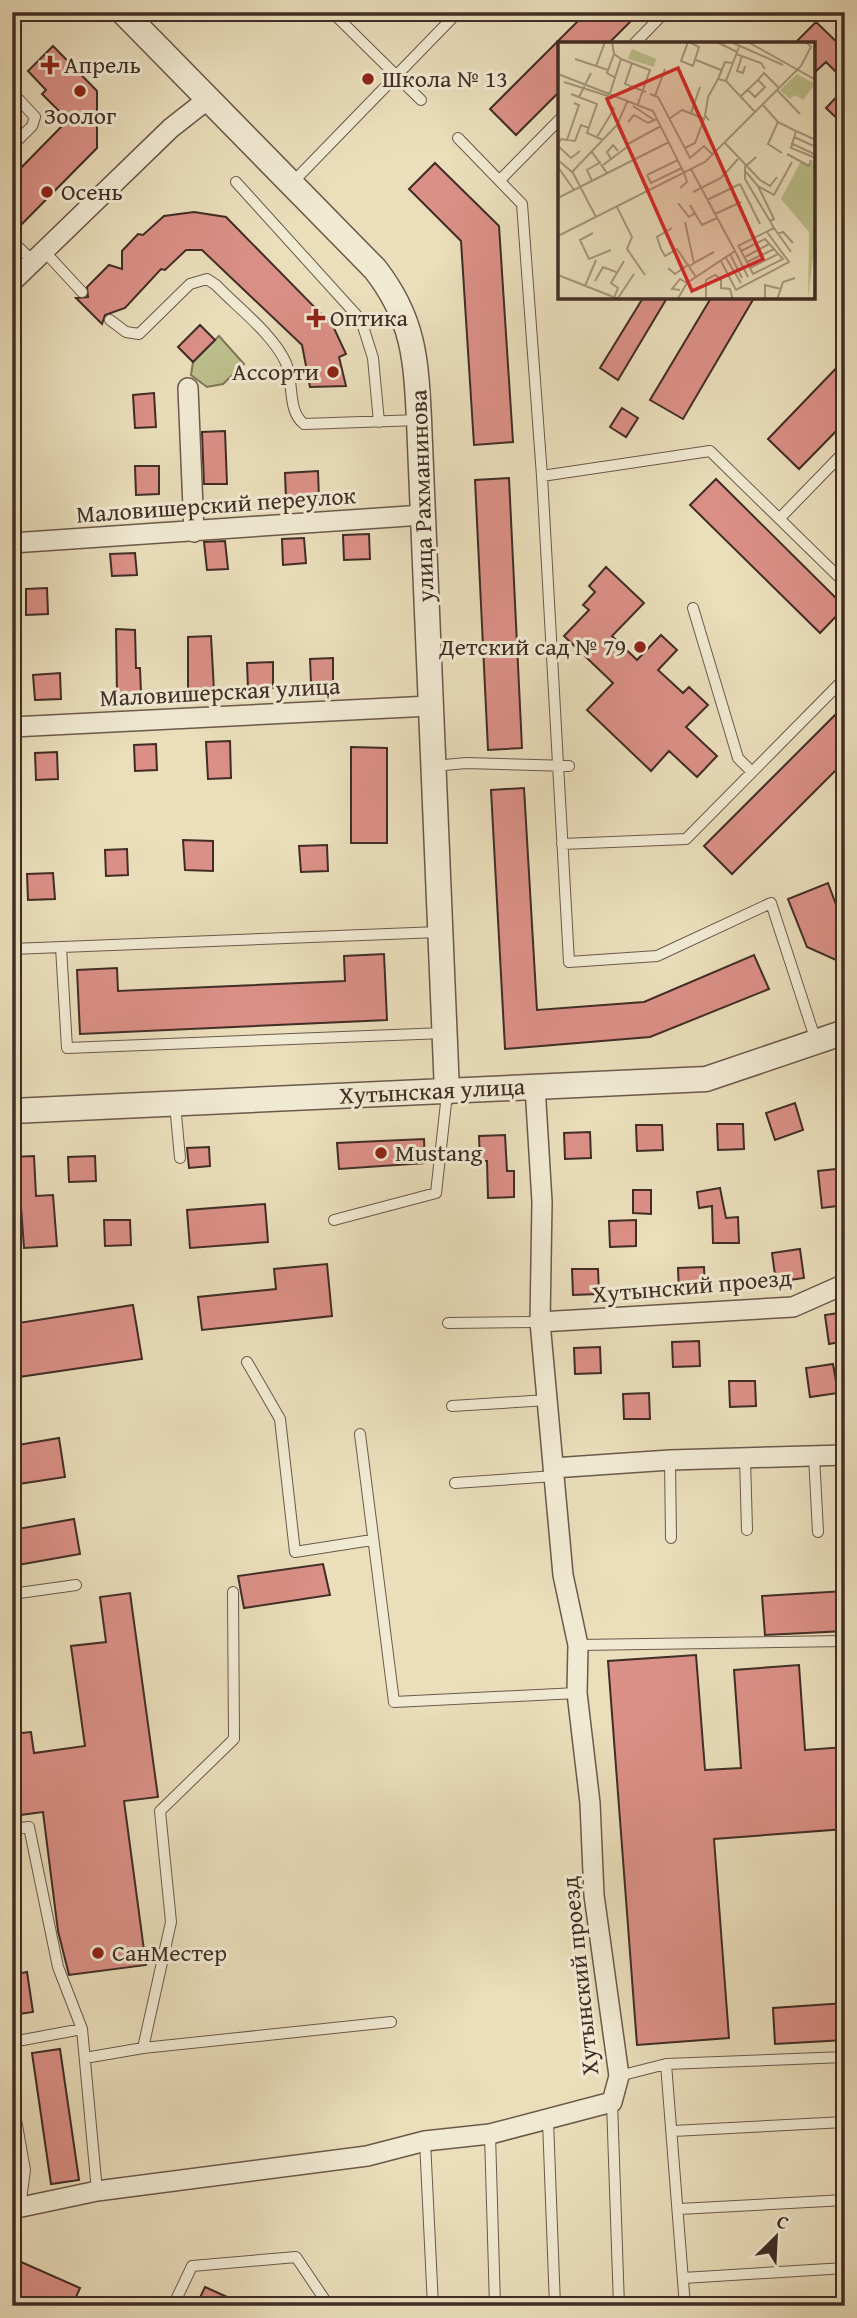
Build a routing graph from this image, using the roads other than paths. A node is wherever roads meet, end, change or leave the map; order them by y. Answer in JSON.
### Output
{"nodes":[{"id":1,"x":122,"y":12,"type":"edge"},
{"id":2,"x":331,"y":12,"type":"edge"},
{"id":3,"x":458,"y":12,"type":"edge"},
{"id":4,"x":665,"y":12,"type":"edge"},
{"id":5,"x":636,"y":42,"type":"edge"},
{"id":6,"x":395,"y":75,"type":"junction"},
{"id":7,"x":12,"y":92,"type":"edge"},
{"id":8,"x":208,"y":99,"type":"junction"},
{"id":9,"x":421,"y":100,"type":"dead end"},
{"id":10,"x":558,"y":120,"type":"edge"},
{"id":11,"x":458,"y":138,"type":"dead end"},
{"id":12,"x":12,"y":146,"type":"edge"},
{"id":13,"x":500,"y":180,"type":"junction"},
{"id":14,"x":236,"y":182,"type":"dead end"},
{"id":15,"x":292,"y":184,"type":"junction"},
{"id":16,"x":12,"y":241,"type":"edge"},
{"id":17,"x":39,"y":257,"type":"junction"},
{"id":18,"x":12,"y":282,"type":"edge"},
{"id":19,"x":82,"y":292,"type":"dead end"},
{"id":20,"x":110,"y":320,"type":"dead end"},
{"id":21,"x":188,"y":388,"type":"dead end"},
{"id":22,"x":419,"y":420,"type":"junction"},
{"id":23,"x":379,"y":422,"type":"junction"},
{"id":24,"x":845,"y":451,"type":"edge"},
{"id":25,"x":542,"y":476,"type":"junction"},
{"id":26,"x":423,"y":515,"type":"junction"},
{"id":27,"x":780,"y":518,"type":"junction"},
{"id":28,"x":194,"y":531,"type":"junction"},
{"id":29,"x":12,"y":543,"type":"edge"},
{"id":30,"x":845,"y":583,"type":"edge"},
{"id":31,"x":693,"y":608,"type":"dead end"},
{"id":32,"x":845,"y":678,"type":"edge"},
{"id":33,"x":430,"y":706,"type":"junction"},
{"id":34,"x":12,"y":727,"type":"edge"},
{"id":35,"x":433,"y":766,"type":"junction"},
{"id":36,"x":563,"y":766,"type":"junction"},
{"id":37,"x":752,"y":772,"type":"junction"},
{"id":38,"x":562,"y":845,"type":"junction"},
{"id":39,"x":440,"y":932,"type":"junction"},
{"id":40,"x":61,"y":947,"type":"junction"},
{"id":41,"x":12,"y":948,"type":"edge"},
{"id":42,"x":444,"y":1032,"type":"junction"},
{"id":43,"x":845,"y":1032,"type":"edge"},
{"id":44,"x":816,"y":1043,"type":"junction"},
{"id":45,"x":535,"y":1086,"type":"junction"},
{"id":46,"x":447,"y":1092,"type":"junction"},
{"id":47,"x":175,"y":1104,"type":"junction"},
{"id":48,"x":12,"y":1111,"type":"edge"},
{"id":49,"x":180,"y":1158,"type":"dead end"},
{"id":50,"x":334,"y":1220,"type":"dead end"},
{"id":51,"x":845,"y":1284,"type":"edge"},
{"id":52,"x":540,"y":1322,"type":"junction"},
{"id":53,"x":448,"y":1323,"type":"dead end"},
{"id":54,"x":247,"y":1362,"type":"dead end"},
{"id":55,"x":548,"y":1400,"type":"junction"},
{"id":56,"x":452,"y":1406,"type":"dead end"},
{"id":57,"x":360,"y":1434,"type":"dead end"},
{"id":58,"x":845,"y":1455,"type":"edge"},
{"id":59,"x":814,"y":1456,"type":"junction"},
{"id":60,"x":745,"y":1458,"type":"junction"},
{"id":61,"x":670,"y":1460,"type":"junction"},
{"id":62,"x":554,"y":1472,"type":"junction"},
{"id":63,"x":455,"y":1483,"type":"dead end"},
{"id":64,"x":747,"y":1530,"type":"dead end"},
{"id":65,"x":818,"y":1532,"type":"dead end"},
{"id":66,"x":671,"y":1538,"type":"dead end"},
{"id":67,"x":372,"y":1540,"type":"junction"},
{"id":68,"x":76,"y":1585,"type":"dead end"},
{"id":69,"x":233,"y":1592,"type":"dead end"},
{"id":70,"x":12,"y":1594,"type":"edge"},
{"id":71,"x":845,"y":1641,"type":"edge"},
{"id":72,"x":578,"y":1645,"type":"junction"},
{"id":73,"x":577,"y":1693,"type":"junction"},
{"id":74,"x":12,"y":1829,"type":"edge"},
{"id":75,"x":391,"y":2022,"type":"dead end"},
{"id":76,"x":82,"y":2029,"type":"junction"},
{"id":77,"x":12,"y":2042,"type":"edge"},
{"id":78,"x":142,"y":2048,"type":"junction"},
{"id":79,"x":845,"y":2057,"type":"edge"},
{"id":80,"x":85,"y":2058,"type":"junction"},
{"id":81,"x":666,"y":2064,"type":"junction"},
{"id":82,"x":619,"y":2076,"type":"junction"},
{"id":83,"x":612,"y":2102,"type":"junction"},
{"id":84,"x":13,"y":2103,"type":"edge"},
{"id":85,"x":548,"y":2120,"type":"junction"},
{"id":86,"x":845,"y":2122,"type":"edge"},
{"id":87,"x":673,"y":2131,"type":"junction"},
{"id":88,"x":490,"y":2134,"type":"junction"},
{"id":89,"x":425,"y":2141,"type":"junction"},
{"id":90,"x":97,"y":2191,"type":"junction"},
{"id":91,"x":845,"y":2200,"type":"edge"},
{"id":92,"x":16,"y":2209,"type":"edge"},
{"id":93,"x":679,"y":2209,"type":"junction"},
{"id":94,"x":845,"y":2269,"type":"edge"},
{"id":95,"x":683,"y":2278,"type":"junction"},
{"id":96,"x":173,"y":2306,"type":"edge"},
{"id":97,"x":329,"y":2306,"type":"edge"},
{"id":98,"x":433,"y":2306,"type":"edge"},
{"id":99,"x":495,"y":2306,"type":"edge"},
{"id":100,"x":555,"y":2306,"type":"edge"},
{"id":101,"x":619,"y":2306,"type":"edge"},
{"id":102,"x":685,"y":2306,"type":"edge"}],
"edges":[{"from":1,"to":8,"type":"street","name":"улица Рахманинова"},
{"from":2,"to":6,"type":"lane"},
{"from":3,"to":6,"type":"lane"},
{"from":4,"to":5,"type":"lane"},
{"from":6,"to":9,"type":"lane"},
{"from":6,"to":15,"type":"lane"},
{"from":7,"to":12,"type":"lane"},
{"from":8,"to":15,"type":"street","name":"улица Рахманинова"},
{"from":8,"to":17,"type":"street"},
{"from":10,"to":13,"type":"lane"},
{"from":11,"to":13,"type":"lane"},
{"from":13,"to":25,"type":"lane"},
{"from":14,"to":23,"type":"lane"},
{"from":15,"to":22,"type":"street","name":"улица Рахманинова"},
{"from":16,"to":17,"type":"lane"},
{"from":17,"to":18,"type":"street"},
{"from":17,"to":19,"type":"lane"},
{"from":20,"to":23,"type":"lane"},
{"from":21,"to":28,"type":"street"},
{"from":22,"to":23,"type":"lane"},
{"from":22,"to":26,"type":"street","name":"улица Рахманинова"},
{"from":24,"to":27,"type":"lane"},
{"from":25,"to":27,"type":"lane"},
{"from":25,"to":36,"type":"lane"},
{"from":26,"to":28,"type":"street","name":"Маловишерский переулок"},
{"from":26,"to":33,"type":"street","name":"улица Рахманинова"},
{"from":27,"to":30,"type":"lane"},
{"from":28,"to":29,"type":"street","name":"Маловишерский переулок"},
{"from":31,"to":37,"type":"lane"},
{"from":32,"to":37,"type":"lane"},
{"from":33,"to":34,"type":"street","name":"Маловишерская улица"},
{"from":33,"to":35,"type":"street","name":"улица Рахманинова"},
{"from":35,"to":36,"type":"lane"},
{"from":35,"to":39,"type":"street","name":"улица Рахманинова"},
{"from":36,"to":38,"type":"lane"},
{"from":37,"to":38,"type":"lane"},
{"from":38,"to":44,"type":"lane"},
{"from":39,"to":40,"type":"lane"},
{"from":39,"to":42,"type":"street","name":"улица Рахманинова"},
{"from":40,"to":41,"type":"lane"},
{"from":40,"to":42,"type":"lane"},
{"from":42,"to":46,"type":"street","name":"улица Рахманинова"},
{"from":43,"to":44,"type":"street","name":"Хутынская улица"},
{"from":44,"to":45,"type":"street","name":"Хутынская улица"},
{"from":45,"to":46,"type":"street","name":"Хутынская улица"},
{"from":45,"to":52,"type":"street","name":"Хутынский проезд"},
{"from":46,"to":47,"type":"street","name":"Хутынская улица"},
{"from":46,"to":50,"type":"lane"},
{"from":47,"to":48,"type":"street","name":"Хутынская улица"},
{"from":47,"to":49,"type":"lane"},
{"from":51,"to":52,"type":"street","name":"Хутынский проезд"},
{"from":52,"to":53,"type":"lane"},
{"from":52,"to":55,"type":"street","name":"Хутынский проезд"},
{"from":54,"to":67,"type":"lane"},
{"from":55,"to":56,"type":"lane"},
{"from":55,"to":62,"type":"street","name":"Хутынский проезд"},
{"from":57,"to":67,"type":"lane"},
{"from":58,"to":59,"type":"street"},
{"from":59,"to":60,"type":"street"},
{"from":59,"to":65,"type":"lane"},
{"from":60,"to":61,"type":"street"},
{"from":60,"to":64,"type":"lane"},
{"from":61,"to":62,"type":"street"},
{"from":61,"to":66,"type":"lane"},
{"from":62,"to":63,"type":"lane"},
{"from":62,"to":72,"type":"street","name":"Хутынский проезд"},
{"from":67,"to":73,"type":"lane"},
{"from":68,"to":70,"type":"lane"},
{"from":69,"to":78,"type":"lane"},
{"from":71,"to":72,"type":"lane"},
{"from":72,"to":73,"type":"street","name":"Хутынский проезд"},
{"from":73,"to":82,"type":"street","name":"Хутынский проезд"},
{"from":74,"to":76,"type":"lane"},
{"from":75,"to":78,"type":"lane"},
{"from":76,"to":77,"type":"lane"},
{"from":76,"to":80,"type":"lane"},
{"from":78,"to":80,"type":"lane"},
{"from":79,"to":81,"type":"lane"},
{"from":80,"to":90,"type":"lane"},
{"from":81,"to":82,"type":"lane"},
{"from":81,"to":87,"type":"lane"},
{"from":82,"to":83,"type":"street","name":"Хутынский проезд"},
{"from":83,"to":85,"type":"street","name":"Хутынский проезд"},
{"from":83,"to":101,"type":"lane"},
{"from":84,"to":92,"type":"lane"},
{"from":85,"to":88,"type":"street","name":"Хутынский проезд"},
{"from":85,"to":100,"type":"lane"},
{"from":86,"to":87,"type":"lane"},
{"from":87,"to":93,"type":"lane"},
{"from":88,"to":89,"type":"street","name":"Хутынский проезд"},
{"from":88,"to":99,"type":"lane"},
{"from":89,"to":90,"type":"street","name":"Хутынский проезд"},
{"from":89,"to":98,"type":"lane"},
{"from":90,"to":92,"type":"street","name":"Хутынский проезд"},
{"from":91,"to":93,"type":"lane"},
{"from":93,"to":95,"type":"lane"},
{"from":94,"to":95,"type":"lane"},
{"from":95,"to":102,"type":"lane"},
{"from":96,"to":97,"type":"lane"}]}
